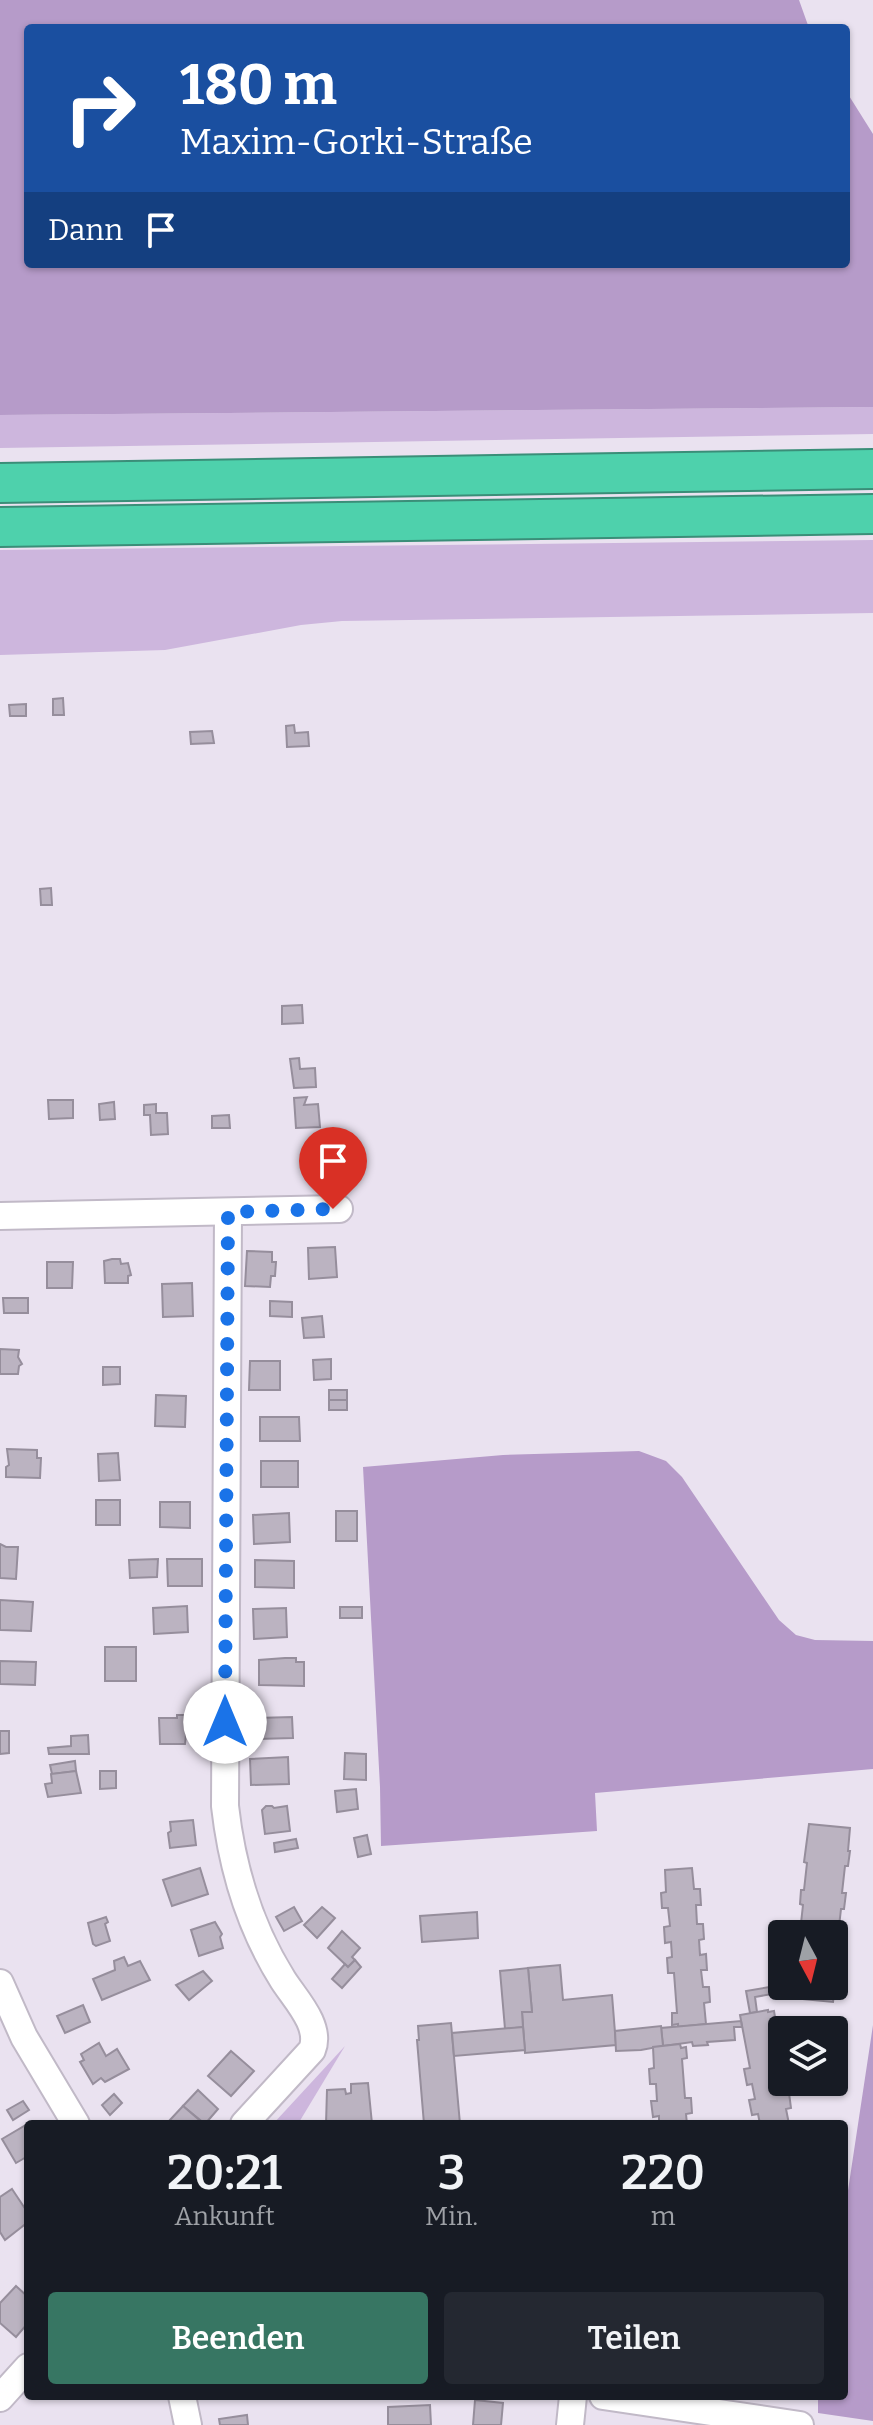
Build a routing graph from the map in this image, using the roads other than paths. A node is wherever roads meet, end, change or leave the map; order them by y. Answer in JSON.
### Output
{"nodes":[{"id":1,"x":873,"y":469,"type":"edge"},
{"id":2,"x":0,"y":483,"type":"edge"},
{"id":3,"x":873,"y":514,"type":"edge"},
{"id":4,"x":0,"y":527,"type":"edge"},
{"id":5,"x":339,"y":1209,"type":"dead end"},
{"id":6,"x":228,"y":1212,"type":"junction"},
{"id":7,"x":0,"y":1216,"type":"edge"},
{"id":8,"x":0,"y":1983,"type":"edge"},
{"id":9,"x":74,"y":2120,"type":"edge"},
{"id":10,"x":248,"y":2120,"type":"edge"},
{"id":11,"x":183,"y":2400,"type":"edge"},
{"id":12,"x":573,"y":2400,"type":"edge"},
{"id":13,"x":630,"y":2400,"type":"edge"},
{"id":14,"x":188,"y":2425,"type":"edge"},
{"id":15,"x":570,"y":2425,"type":"edge"},
{"id":16,"x":800,"y":2425,"type":"edge"}],
"edges":[{"from":1,"to":2,"type":"highway"},
{"from":3,"to":4,"type":"highway"},
{"from":5,"to":6,"type":"street"},
{"from":6,"to":7,"type":"street"},
{"from":6,"to":10,"type":"street"},
{"from":8,"to":9,"type":"street"},
{"from":11,"to":14,"type":"street"},
{"from":12,"to":15,"type":"street"},
{"from":13,"to":16,"type":"street"}]}
